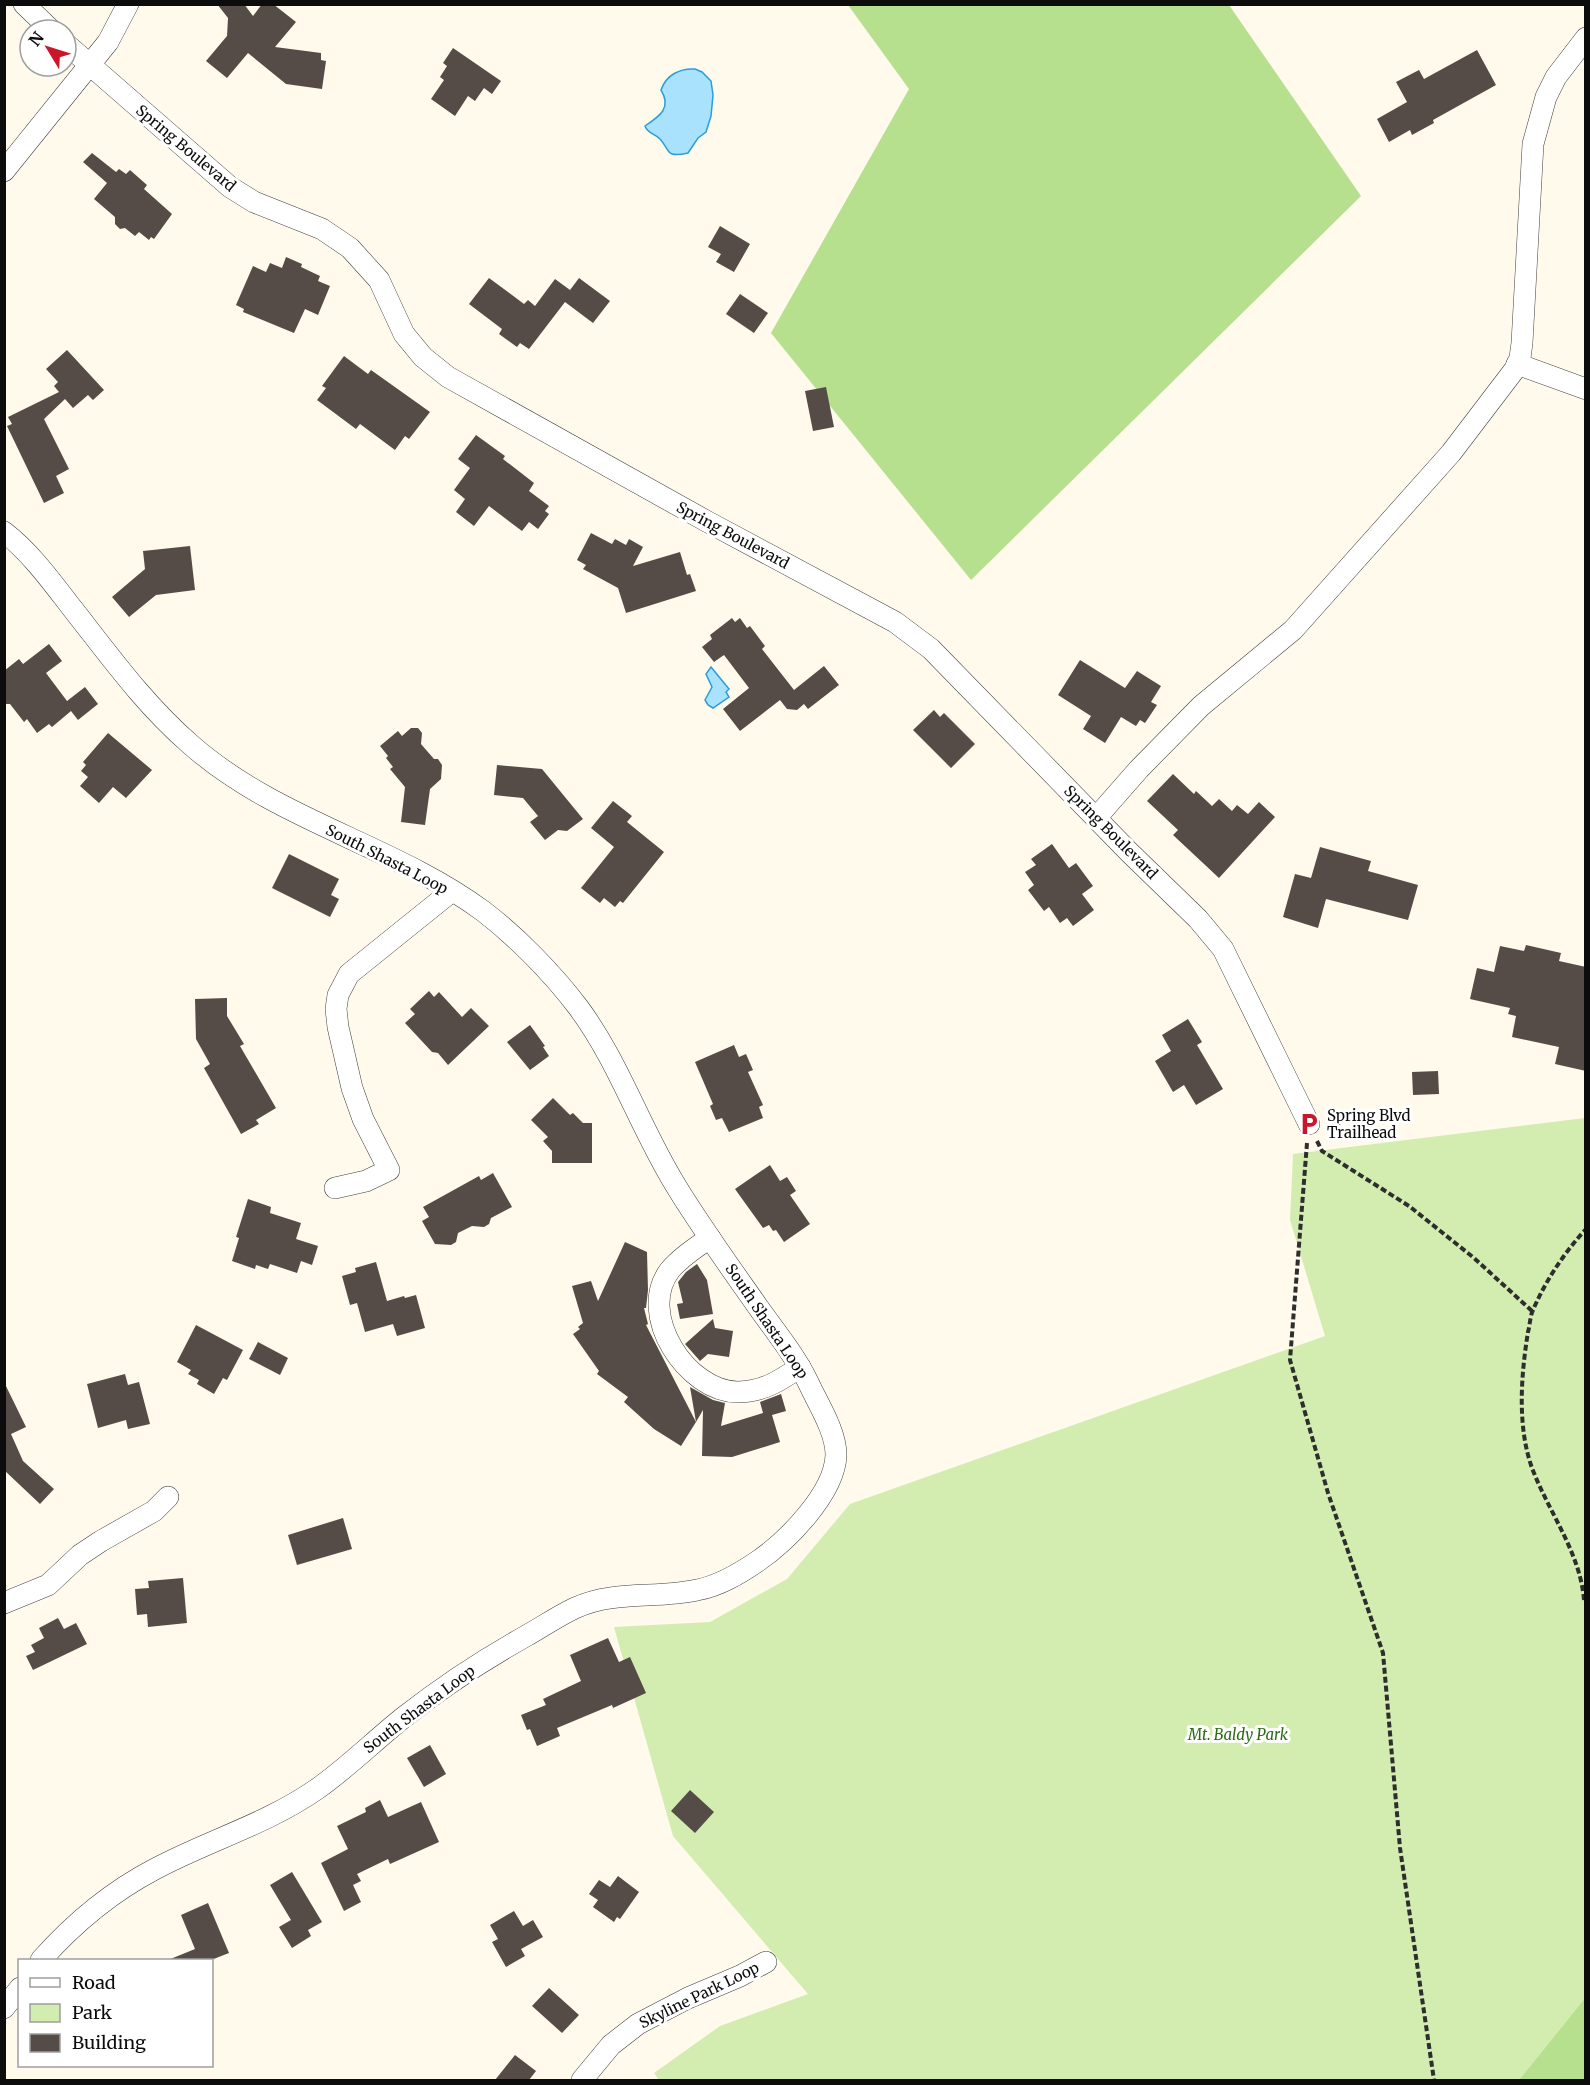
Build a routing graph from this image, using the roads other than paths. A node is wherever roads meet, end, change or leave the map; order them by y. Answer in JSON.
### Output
{"nodes":[{"id":1,"x":24,"y":4,"type":"edge"},
{"id":2,"x":128,"y":4,"type":"edge"},
{"id":3,"x":39,"y":18,"type":"edge"},
{"id":4,"x":1586,"y":38,"type":"edge"},
{"id":5,"x":78,"y":56,"type":"edge"},
{"id":6,"x":90,"y":67,"type":"junction"},
{"id":7,"x":4,"y":171,"type":"edge"},
{"id":8,"x":1517,"y":364,"type":"junction"},
{"id":9,"x":1586,"y":389,"type":"edge"},
{"id":10,"x":4,"y":532,"type":"edge"},
{"id":11,"x":1096,"y":818,"type":"junction"},
{"id":12,"x":452,"y":891,"type":"junction"},
{"id":13,"x":1309,"y":1124,"type":"road end"},
{"id":14,"x":335,"y":1188,"type":"dead end"},
{"id":15,"x":710,"y":1238,"type":"junction"},
{"id":16,"x":800,"y":1367,"type":"junction"},
{"id":17,"x":168,"y":1497,"type":"dead end"},
{"id":18,"x":4,"y":1603,"type":"edge"},
{"id":19,"x":42,"y":1959,"type":"edge"},
{"id":20,"x":766,"y":1962,"type":"dead end"},
{"id":21,"x":18,"y":1990,"type":"edge"},
{"id":22,"x":4,"y":2008,"type":"edge"},
{"id":23,"x":582,"y":2080,"type":"edge"}],
"edges":[{"from":1,"to":3,"type":"street"},
{"from":2,"to":6,"type":"street"},
{"from":4,"to":8,"type":"street"},
{"from":5,"to":6,"type":"street","name":"Spring Boulevard"},
{"from":6,"to":7,"type":"street"},
{"from":6,"to":11,"type":"street","name":"Spring Boulevard"},
{"from":8,"to":9,"type":"street"},
{"from":8,"to":11,"type":"street"},
{"from":10,"to":12,"type":"street","name":"South Shasta Loop"},
{"from":11,"to":13,"type":"street","name":"Spring Boulevard"},
{"from":12,"to":14,"type":"street"},
{"from":12,"to":15,"type":"street","name":"South Shasta Loop"},
{"from":15,"to":16,"type":"street","name":"South Shasta Loop"},
{"from":15,"to":16,"type":"street"},
{"from":16,"to":19,"type":"street","name":"South Shasta Loop"},
{"from":17,"to":18,"type":"street"},
{"from":20,"to":23,"type":"street","name":"Skyline Park Loop"},
{"from":21,"to":22,"type":"street"}]}
